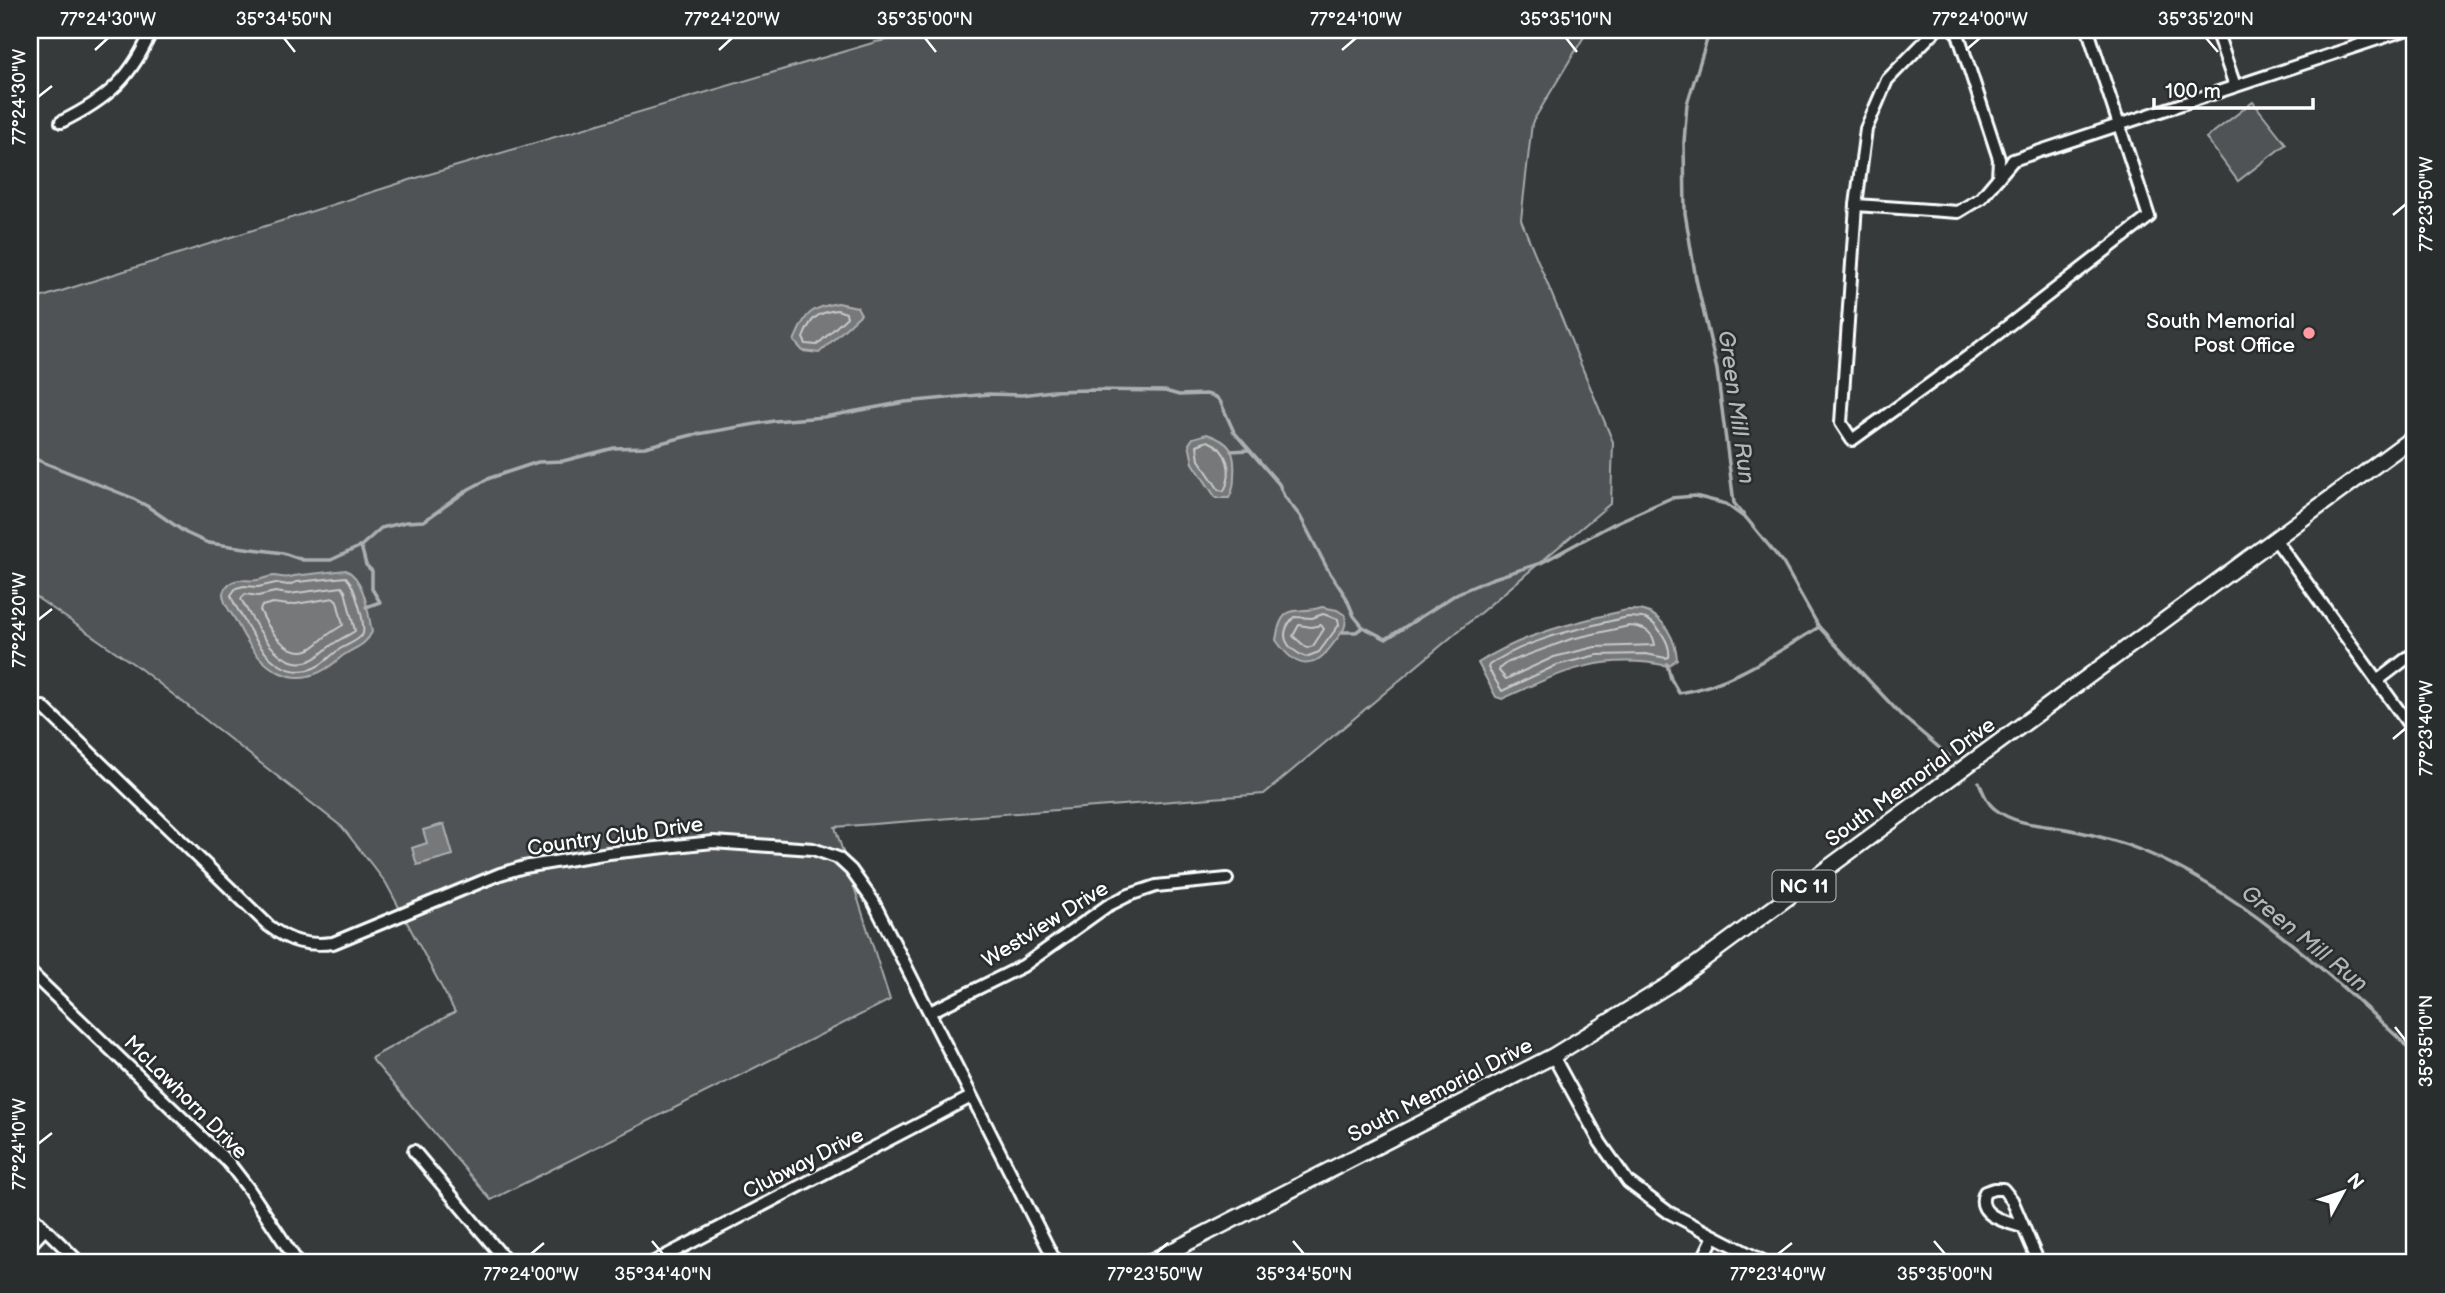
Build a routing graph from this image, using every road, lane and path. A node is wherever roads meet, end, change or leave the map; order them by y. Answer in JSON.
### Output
{"nodes":[{"id":1,"x":152,"y":30,"type":"edge"},
{"id":2,"x":1937,"y":30,"type":"edge"},
{"id":3,"x":1954,"y":30,"type":"edge"},
{"id":4,"x":2088,"y":30,"type":"edge"},
{"id":5,"x":2216,"y":30,"type":"edge"},
{"id":6,"x":2359,"y":30,"type":"edge"},
{"id":7,"x":2405,"y":30,"type":"edge"},
{"id":8,"x":2364,"y":43,"type":"junction"},
{"id":9,"x":2235,"y":86,"type":"junction"},
{"id":10,"x":61,"y":122,"type":"dead end"},
{"id":11,"x":2118,"y":125,"type":"junction"},
{"id":12,"x":1998,"y":178,"type":"junction"},
{"id":13,"x":1856,"y":205,"type":"junction"},
{"id":14,"x":2415,"y":436,"type":"edge"},
{"id":15,"x":2275,"y":539,"type":"junction"},
{"id":16,"x":2415,"y":652,"type":"edge"},
{"id":17,"x":2377,"y":681,"type":"junction"},
{"id":18,"x":43,"y":707,"type":"dead end"},
{"id":19,"x":2415,"y":733,"type":"edge"},
{"id":20,"x":1227,"y":879,"type":"dead end"},
{"id":21,"x":30,"y":972,"type":"edge"},
{"id":22,"x":930,"y":1012,"type":"junction"},
{"id":23,"x":1553,"y":1056,"type":"junction"},
{"id":24,"x":971,"y":1097,"type":"junction"},
{"id":25,"x":414,"y":1151,"type":"dead end"},
{"id":26,"x":30,"y":1214,"type":"edge"},
{"id":27,"x":2023,"y":1227,"type":"dead end"},
{"id":28,"x":45,"y":1229,"type":"junction"},
{"id":29,"x":1714,"y":1236,"type":"junction"},
{"id":30,"x":30,"y":1245,"type":"edge"},
{"id":31,"x":80,"y":1263,"type":"edge"},
{"id":32,"x":298,"y":1263,"type":"edge"},
{"id":33,"x":508,"y":1263,"type":"edge"},
{"id":34,"x":652,"y":1263,"type":"edge"},
{"id":35,"x":1056,"y":1263,"type":"edge"},
{"id":36,"x":1148,"y":1263,"type":"edge"},
{"id":37,"x":1701,"y":1263,"type":"edge"},
{"id":38,"x":1767,"y":1263,"type":"edge"},
{"id":39,"x":2039,"y":1263,"type":"edge"}],
"edges":[{"from":1,"to":10,"type":"street"},
{"from":2,"to":13,"type":"street"},
{"from":3,"to":12,"type":"street"},
{"from":4,"to":11,"type":"street"},
{"from":5,"to":9,"type":"street"},
{"from":6,"to":8,"type":"street"},
{"from":7,"to":8,"type":"street"},
{"from":8,"to":9,"type":"street"},
{"from":9,"to":11,"type":"street"},
{"from":11,"to":12,"type":"street"},
{"from":11,"to":13,"type":"street"},
{"from":12,"to":13,"type":"street"},
{"from":14,"to":15,"type":"main road","name":"South Memorial Drive","number":"NC 11"},
{"from":15,"to":17,"type":"street"},
{"from":15,"to":23,"type":"main road","name":"South Memorial Drive","number":"NC 11"},
{"from":16,"to":17,"type":"street"},
{"from":17,"to":19,"type":"street"},
{"from":18,"to":22,"type":"street","name":"Country Club Drive"},
{"from":20,"to":22,"type":"street","name":"Westview Drive"},
{"from":21,"to":32,"type":"street","name":"McLawhorn Drive"},
{"from":22,"to":24,"type":"street","name":"Country Club Drive"},
{"from":23,"to":29,"type":"street"},
{"from":23,"to":36,"type":"main road","name":"South Memorial Drive","number":"NC 11"},
{"from":24,"to":34,"type":"street","name":"Clubway Drive"},
{"from":24,"to":35,"type":"street","name":"Country Club Drive"},
{"from":25,"to":33,"type":"street"},
{"from":26,"to":28,"type":"street"},
{"from":27,"to":39,"type":"street"},
{"from":28,"to":30,"type":"street"},
{"from":28,"to":31,"type":"street"},
{"from":29,"to":37,"type":"street"},
{"from":29,"to":38,"type":"street"}]}
